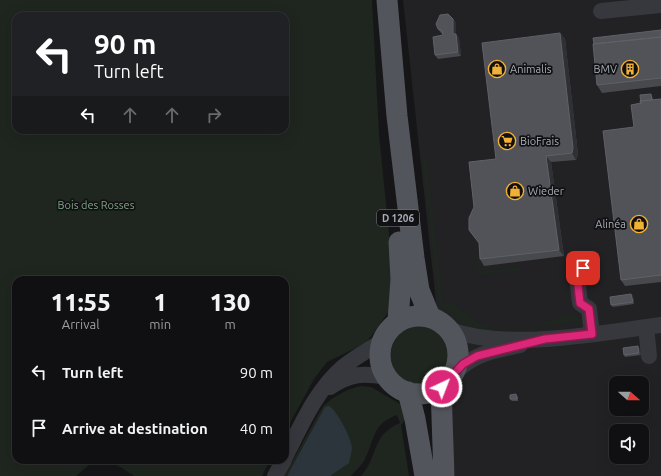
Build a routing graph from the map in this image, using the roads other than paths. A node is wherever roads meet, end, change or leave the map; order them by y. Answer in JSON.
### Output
{"nodes":[{"id":1,"x":387,"y":0,"type":"edge"},
{"id":2,"x":661,"y":5,"type":"edge"},
{"id":3,"x":601,"y":11,"type":"dead end"},
{"id":4,"x":397,"y":116,"type":"junction"},
{"id":5,"x":583,"y":268,"type":"dead end"},
{"id":6,"x":430,"y":317,"type":"junction"},
{"id":7,"x":398,"y":321,"type":"junction"},
{"id":8,"x":654,"y":326,"type":"edge"},
{"id":9,"x":450,"y":330,"type":"junction"},
{"id":10,"x":592,"y":334,"type":"junction"},
{"id":11,"x":545,"y":339,"type":"junction"},
{"id":12,"x":382,"y":341,"type":"junction"},
{"id":13,"x":649,"y":356,"type":"dead end"},
{"id":14,"x":387,"y":377,"type":"junction"},
{"id":15,"x":447,"y":380,"type":"junction"},
{"id":16,"x":408,"y":392,"type":"junction"},
{"id":17,"x":321,"y":393,"type":"junction"},
{"id":18,"x":289,"y":449,"type":"edge"},
{"id":19,"x":282,"y":464,"type":"edge"},
{"id":20,"x":276,"y":476,"type":"edge"},
{"id":21,"x":425,"y":476,"type":"edge"},
{"id":22,"x":444,"y":476,"type":"edge"}],
"edges":[{"from":1,"to":4,"type":"main road","number":"D 1206"},
{"from":2,"to":3,"type":"street"},
{"from":4,"to":6,"type":"main road","number":"D 1206"},
{"from":4,"to":7,"type":"main road","number":"D 1206"},
{"from":5,"to":10,"type":"street"},
{"from":6,"to":7,"type":"main road"},
{"from":6,"to":9,"type":"main road"},
{"from":7,"to":12,"type":"main road"},
{"from":8,"to":10,"type":"street"},
{"from":8,"to":13,"type":"street"},
{"from":9,"to":11,"type":"street"},
{"from":9,"to":15,"type":"main road"},
{"from":10,"to":11,"type":"street"},
{"from":11,"to":15,"type":"street"},
{"from":12,"to":14,"type":"main road"},
{"from":12,"to":17,"type":"street"},
{"from":14,"to":16,"type":"main road"},
{"from":14,"to":17,"type":"street"},
{"from":15,"to":16,"type":"main road"},
{"from":15,"to":22,"type":"main road"},
{"from":16,"to":21,"type":"main road"},
{"from":17,"to":18,"type":"street"},
{"from":19,"to":20,"type":"street"}]}
